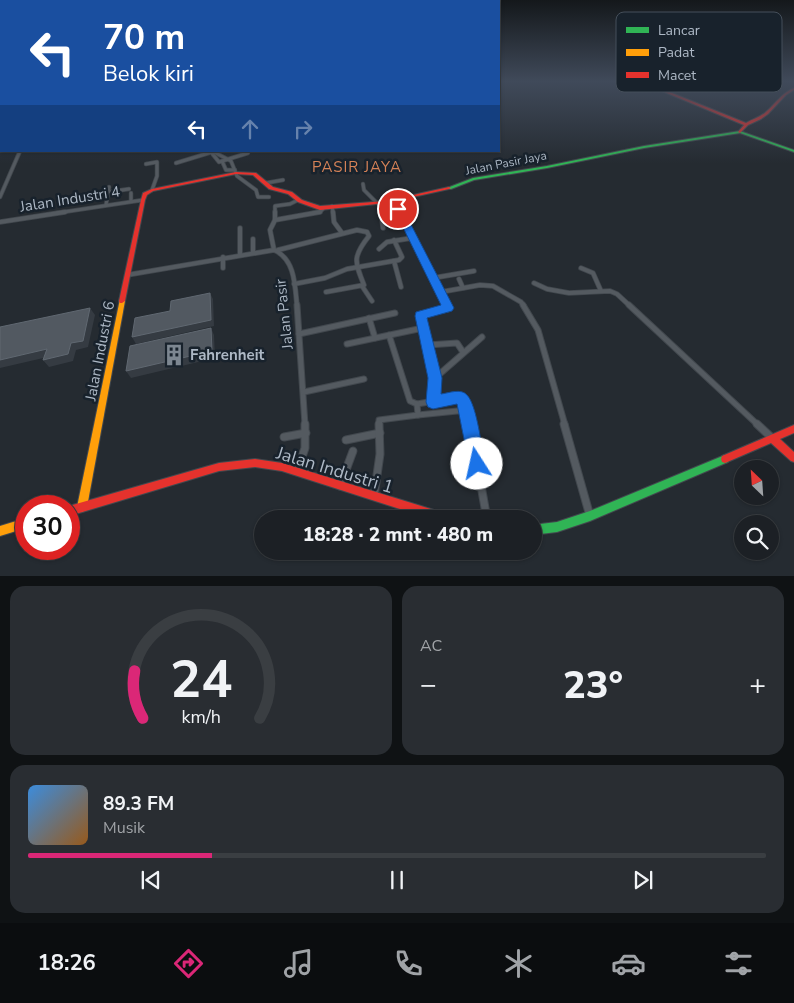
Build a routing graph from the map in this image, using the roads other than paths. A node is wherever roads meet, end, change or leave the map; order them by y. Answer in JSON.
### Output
{"nodes":[{"id":1,"x":710,"y":109,"type":"edge"},
{"id":2,"x":772,"y":109,"type":"edge"},
{"id":3,"x":745,"y":124,"type":"junction"},
{"id":4,"x":740,"y":132,"type":"junction"},
{"id":5,"x":794,"y":151,"type":"edge"},
{"id":6,"x":20,"y":152,"type":"edge"},
{"id":7,"x":212,"y":152,"type":"edge"},
{"id":8,"x":248,"y":153,"type":"dead end"},
{"id":9,"x":228,"y":159,"type":"junction"},
{"id":10,"x":222,"y":161,"type":"junction"},
{"id":11,"x":176,"y":162,"type":"dead end"},
{"id":12,"x":146,"y":164,"type":"dead end"},
{"id":13,"x":236,"y":171,"type":"junction"},
{"id":14,"x":284,"y":180,"type":"dead end"},
{"id":15,"x":266,"y":183,"type":"junction"},
{"id":16,"x":363,"y":184,"type":"dead end"},
{"id":17,"x":152,"y":190,"type":"junction"},
{"id":18,"x":0,"y":197,"type":"edge"},
{"id":19,"x":269,"y":197,"type":"dead end"},
{"id":20,"x":143,"y":200,"type":"junction"},
{"id":21,"x":298,"y":200,"type":"junction"},
{"id":22,"x":131,"y":201,"type":"junction"},
{"id":23,"x":377,"y":203,"type":"junction"},
{"id":24,"x":387,"y":204,"type":"junction"},
{"id":25,"x":106,"y":205,"type":"junction"},
{"id":26,"x":332,"y":206,"type":"junction"},
{"id":27,"x":320,"y":208,"type":"junction"},
{"id":28,"x":275,"y":220,"type":"junction"},
{"id":29,"x":0,"y":222,"type":"edge"},
{"id":30,"x":240,"y":228,"type":"dead end"},
{"id":31,"x":382,"y":228,"type":"dead end"},
{"id":32,"x":342,"y":234,"type":"junction"},
{"id":33,"x":253,"y":238,"type":"dead end"},
{"id":34,"x":412,"y":238,"type":"junction"},
{"id":35,"x":394,"y":240,"type":"junction"},
{"id":36,"x":379,"y":249,"type":"dead end"},
{"id":37,"x":276,"y":250,"type":"junction"},
{"id":38,"x":253,"y":253,"type":"junction"},
{"id":39,"x":240,"y":255,"type":"junction"},
{"id":40,"x":223,"y":257,"type":"junction"},
{"id":41,"x":394,"y":261,"type":"junction"},
{"id":42,"x":223,"y":268,"type":"dead end"},
{"id":43,"x":357,"y":268,"type":"junction"},
{"id":44,"x":581,"y":268,"type":"dead end"},
{"id":45,"x":474,"y":271,"type":"dead end"},
{"id":46,"x":127,"y":275,"type":"junction"},
{"id":47,"x":433,"y":278,"type":"junction"},
{"id":48,"x":459,"y":279,"type":"dead end"},
{"id":49,"x":534,"y":283,"type":"dead end"},
{"id":50,"x":294,"y":284,"type":"junction"},
{"id":51,"x":362,"y":286,"type":"junction"},
{"id":52,"x":401,"y":287,"type":"dead end"},
{"id":53,"x":463,"y":288,"type":"junction"},
{"id":54,"x":601,"y":291,"type":"junction"},
{"id":55,"x":326,"y":292,"type":"dead end"},
{"id":56,"x":441,"y":292,"type":"junction"},
{"id":57,"x":372,"y":301,"type":"dead end"},
{"id":58,"x":395,"y":313,"type":"dead end"},
{"id":59,"x":369,"y":318,"type":"junction"},
{"id":60,"x":423,"y":328,"type":"junction"},
{"id":61,"x":299,"y":334,"type":"junction"},
{"id":62,"x":389,"y":335,"type":"junction"},
{"id":63,"x":482,"y":337,"type":"dead end"},
{"id":64,"x":376,"y":338,"type":"junction"},
{"id":65,"x":346,"y":344,"type":"dead end"},
{"id":66,"x":428,"y":345,"type":"junction"},
{"id":67,"x":463,"y":352,"type":"junction"},
{"id":68,"x":435,"y":378,"type":"junction"},
{"id":69,"x":364,"y":379,"type":"dead end"},
{"id":70,"x":304,"y":392,"type":"junction"},
{"id":71,"x":433,"y":402,"type":"junction"},
{"id":72,"x":417,"y":404,"type":"junction"},
{"id":73,"x":467,"y":410,"type":"junction"},
{"id":74,"x":418,"y":415,"type":"junction"},
{"id":75,"x":794,"y":429,"type":"edge"},
{"id":76,"x":380,"y":432,"type":"junction"},
{"id":77,"x":306,"y":433,"type":"junction"},
{"id":78,"x":284,"y":437,"type":"dead end"},
{"id":79,"x":772,"y":438,"type":"junction"},
{"id":80,"x":346,"y":440,"type":"dead end"},
{"id":81,"x":353,"y":451,"type":"dead end"},
{"id":82,"x":794,"y":458,"type":"edge"},
{"id":83,"x":297,"y":472,"type":"junction"},
{"id":84,"x":340,"y":486,"type":"junction"},
{"id":85,"x":374,"y":497,"type":"junction"},
{"id":86,"x":82,"y":507,"type":"joint"},
{"id":87,"x":417,"y":510,"type":"edge"},
{"id":88,"x":485,"y":510,"type":"edge"},
{"id":89,"x":590,"y":516,"type":"junction"},
{"id":90,"x":15,"y":526,"type":"edge"},
{"id":91,"x":542,"y":529,"type":"edge"},
{"id":92,"x":0,"y":531,"type":"edge"}],
"edges":[{"from":1,"to":3,"type":"street"},
{"from":2,"to":3,"type":"street"},
{"from":3,"to":4,"type":"street"},
{"from":4,"to":5,"type":"street"},
{"from":4,"to":24,"type":"street","name":"Jalan Pasir Jaya"},
{"from":6,"to":18,"type":"street"},
{"from":7,"to":9,"type":"street"},
{"from":7,"to":10,"type":"street"},
{"from":7,"to":11,"type":"street"},
{"from":8,"to":9,"type":"street"},
{"from":9,"to":10,"type":"street"},
{"from":9,"to":13,"type":"street"},
{"from":10,"to":13,"type":"street"},
{"from":12,"to":17,"type":"street"},
{"from":13,"to":15,"type":"street","name":"Jalan Pasir Jaya"},
{"from":13,"to":17,"type":"street","name":"Jalan Pasir Jaya"},
{"from":13,"to":19,"type":"street"},
{"from":14,"to":15,"type":"street"},
{"from":15,"to":21,"type":"street","name":"Jalan Pasir Jaya"},
{"from":16,"to":23,"type":"street"},
{"from":17,"to":20,"type":"street"},
{"from":20,"to":22,"type":"street","name":"Jalan Industri 4"},
{"from":20,"to":46,"type":"street","name":"Jalan Industri 6"},
{"from":21,"to":27,"type":"street","name":"Jalan Pasir Jaya"},
{"from":21,"to":28,"type":"street"},
{"from":22,"to":25,"type":"street","name":"Jalan Industri 4"},
{"from":22,"to":25,"type":"street"},
{"from":23,"to":24,"type":"street","name":"Jalan Pasir Jaya"},
{"from":23,"to":26,"type":"street","name":"Jalan Pasir Jaya"},
{"from":24,"to":31,"type":"street"},
{"from":24,"to":34,"type":"street"},
{"from":25,"to":29,"type":"street","name":"Jalan Industri 4"},
{"from":26,"to":27,"type":"street","name":"Jalan Pasir Jaya"},
{"from":26,"to":32,"type":"street"},
{"from":27,"to":28,"type":"street"},
{"from":28,"to":37,"type":"street"},
{"from":30,"to":39,"type":"street"},
{"from":32,"to":37,"type":"street"},
{"from":32,"to":43,"type":"street"},
{"from":33,"to":38,"type":"street"},
{"from":34,"to":35,"type":"street"},
{"from":34,"to":47,"type":"street"},
{"from":35,"to":36,"type":"street"},
{"from":35,"to":41,"type":"street"},
{"from":37,"to":38,"type":"street"},
{"from":37,"to":50,"type":"street","name":"Jalan Pasir"},
{"from":38,"to":39,"type":"street"},
{"from":39,"to":40,"type":"street"},
{"from":40,"to":42,"type":"street"},
{"from":40,"to":46,"type":"street"},
{"from":41,"to":43,"type":"street"},
{"from":41,"to":52,"type":"street"},
{"from":43,"to":50,"type":"street"},
{"from":43,"to":51,"type":"street"},
{"from":44,"to":54,"type":"street"},
{"from":45,"to":47,"type":"street"},
{"from":46,"to":86,"type":"street","name":"Jalan Industri 6"},
{"from":47,"to":56,"type":"street"},
{"from":48,"to":53,"type":"street"},
{"from":49,"to":54,"type":"street"},
{"from":50,"to":61,"type":"street","name":"Jalan Pasir"},
{"from":51,"to":55,"type":"street"},
{"from":51,"to":57,"type":"street"},
{"from":53,"to":56,"type":"street"},
{"from":53,"to":89,"type":"street"},
{"from":54,"to":79,"type":"street"},
{"from":56,"to":60,"type":"street"},
{"from":58,"to":59,"type":"street"},
{"from":59,"to":61,"type":"street"},
{"from":59,"to":64,"type":"street"},
{"from":60,"to":62,"type":"street"},
{"from":60,"to":66,"type":"street"},
{"from":61,"to":70,"type":"street","name":"Jalan Pasir"},
{"from":62,"to":64,"type":"street"},
{"from":62,"to":72,"type":"street"},
{"from":63,"to":67,"type":"street"},
{"from":64,"to":65,"type":"street"},
{"from":66,"to":67,"type":"street"},
{"from":66,"to":68,"type":"street"},
{"from":67,"to":68,"type":"street"},
{"from":68,"to":71,"type":"street"},
{"from":69,"to":70,"type":"street"},
{"from":70,"to":77,"type":"street","name":"Jalan Pasir"},
{"from":71,"to":72,"type":"street"},
{"from":71,"to":73,"type":"street"},
{"from":72,"to":74,"type":"street"},
{"from":73,"to":74,"type":"street"},
{"from":73,"to":88,"type":"street"},
{"from":74,"to":76,"type":"street"},
{"from":75,"to":79,"type":"street"},
{"from":76,"to":80,"type":"street"},
{"from":76,"to":85,"type":"street"},
{"from":77,"to":78,"type":"street"},
{"from":77,"to":83,"type":"street","name":"Jalan Pasir"},
{"from":79,"to":82,"type":"street"},
{"from":79,"to":89,"type":"street"},
{"from":81,"to":84,"type":"street"},
{"from":83,"to":84,"type":"street","name":"Jalan Industri 1"},
{"from":83,"to":86,"type":"street","name":"Jalan Industri 1"},
{"from":84,"to":85,"type":"street","name":"Jalan Industri 1"},
{"from":85,"to":87,"type":"street","name":"Jalan Industri 1"},
{"from":89,"to":91,"type":"street"},
{"from":90,"to":92,"type":"street"}]}
